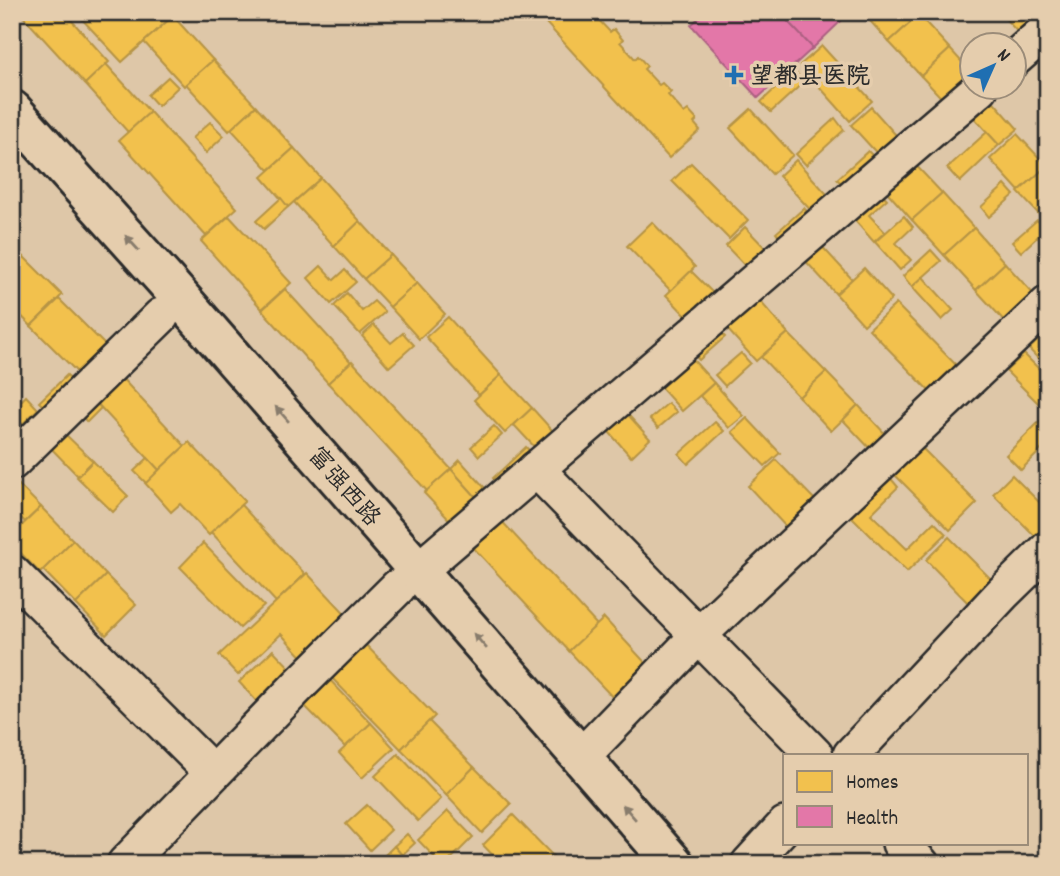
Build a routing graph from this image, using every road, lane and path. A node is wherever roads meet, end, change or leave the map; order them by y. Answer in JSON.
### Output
{"nodes":[{"id":1,"x":1048,"y":29,"type":"edge"},
{"id":2,"x":1028,"y":47,"type":"edge"},
{"id":3,"x":964,"y":102,"type":"edge"},
{"id":4,"x":12,"y":110,"type":"edge"},
{"id":5,"x":12,"y":149,"type":"edge"},
{"id":6,"x":1048,"y":304,"type":"edge"},
{"id":7,"x":162,"y":316,"type":"junction"},
{"id":8,"x":12,"y":462,"type":"edge"},
{"id":9,"x":536,"y":469,"type":"junction"},
{"id":10,"x":1048,"y":549,"type":"edge"},
{"id":11,"x":12,"y":573,"type":"edge"},
{"id":12,"x":408,"y":579,"type":"junction"},
{"id":13,"x":699,"y":636,"type":"junction"},
{"id":14,"x":814,"y":754,"type":"edge"},
{"id":15,"x":852,"y":754,"type":"edge"},
{"id":16,"x":581,"y":757,"type":"junction"},
{"id":17,"x":213,"y":773,"type":"junction"},
{"id":18,"x":783,"y":827,"type":"edge"},
{"id":19,"x":901,"y":844,"type":"edge"},
{"id":20,"x":125,"y":864,"type":"edge"},
{"id":21,"x":639,"y":864,"type":"edge"},
{"id":22,"x":674,"y":864,"type":"edge"},
{"id":23,"x":749,"y":864,"type":"edge"},
{"id":24,"x":921,"y":864,"type":"edge"}],
"edges":[{"from":1,"to":2,"type":"street"},
{"from":3,"to":9,"type":"street"},
{"from":12,"to":4,"type":"main road","name":"富强西路","one_way":true},
{"from":5,"to":7,"type":"main road","name":"富强西路"},
{"from":6,"to":13,"type":"street"},
{"from":7,"to":8,"type":"street"},
{"from":7,"to":12,"type":"main road","name":"富强西路"},
{"from":9,"to":12,"type":"street"},
{"from":9,"to":13,"type":"street"},
{"from":10,"to":15,"type":"street"},
{"from":11,"to":17,"type":"street"},
{"from":16,"to":12,"type":"main road","name":"富强西路","one_way":true},
{"from":12,"to":17,"type":"street"},
{"from":12,"to":21,"type":"main road","name":"富强西路"},
{"from":13,"to":14,"type":"street"},
{"from":13,"to":16,"type":"street"},
{"from":22,"to":16,"type":"main road","name":"富强西路","one_way":true},
{"from":17,"to":20,"type":"street"},
{"from":18,"to":23,"type":"street"},
{"from":19,"to":24,"type":"street"}]}
